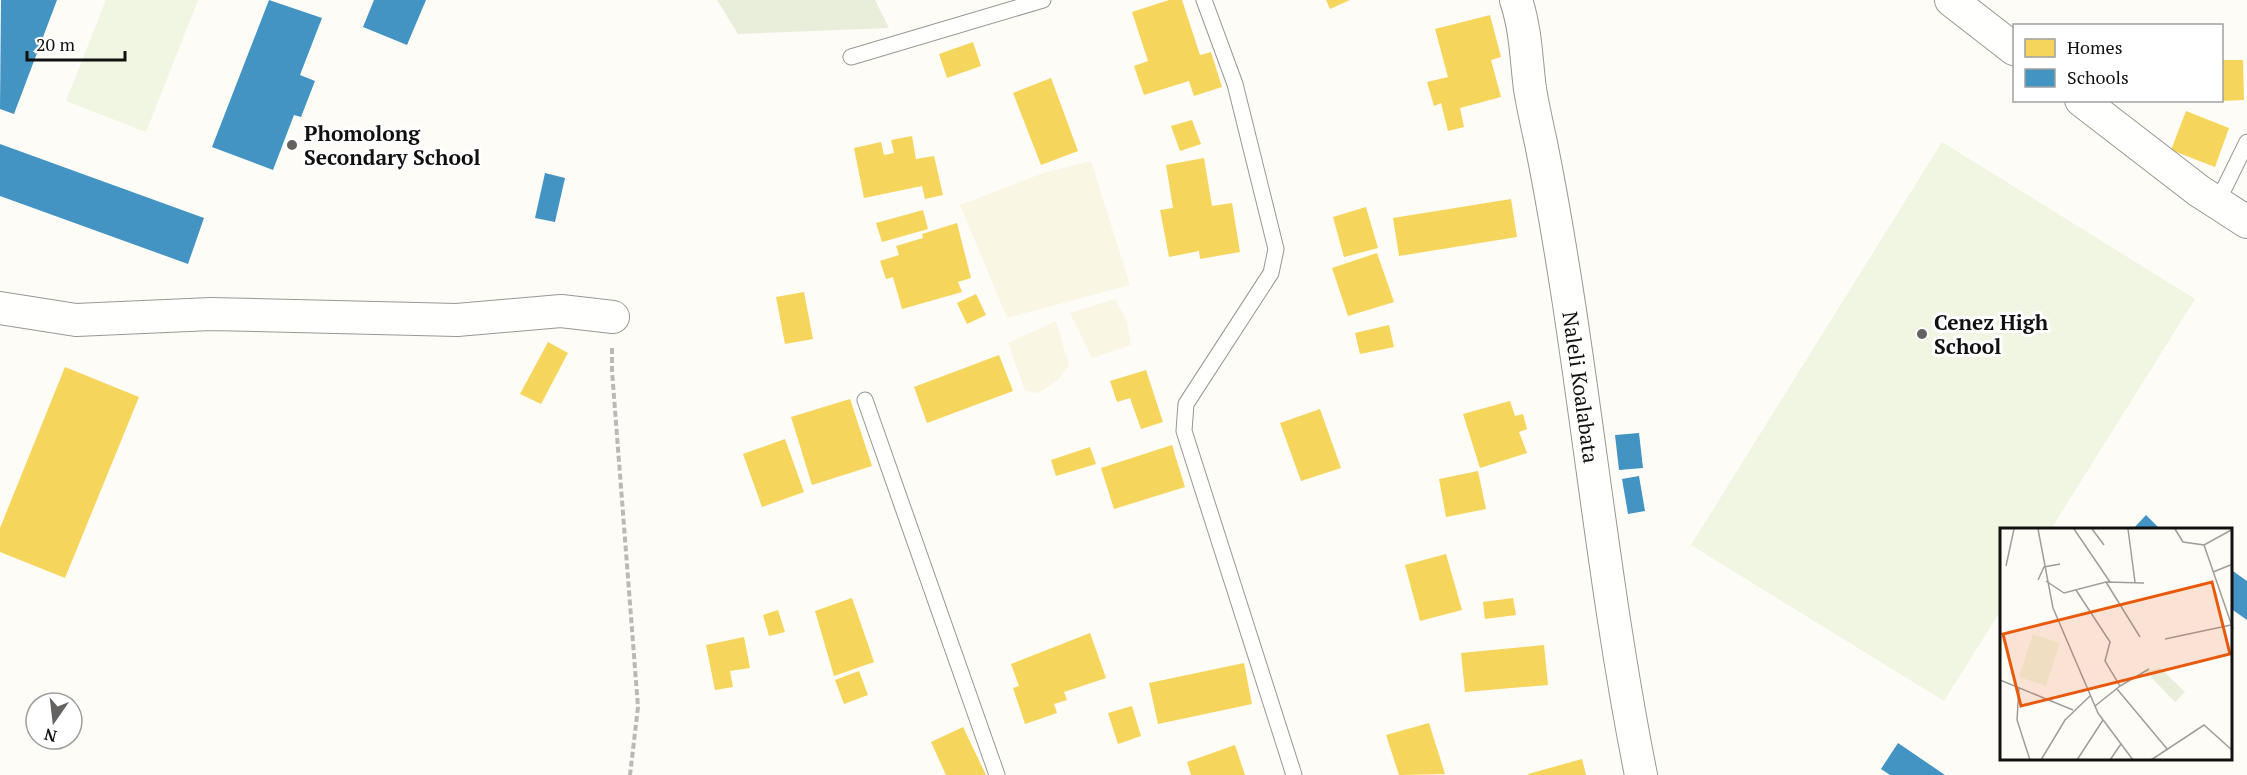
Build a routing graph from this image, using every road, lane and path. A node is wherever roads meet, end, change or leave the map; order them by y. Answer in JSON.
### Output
{"nodes":[{"id":1,"x":1043,"y":0,"type":"edge"},
{"id":2,"x":1204,"y":0,"type":"edge"},
{"id":3,"x":1516,"y":0,"type":"edge"},
{"id":4,"x":1951,"y":0,"type":"edge"},
{"id":5,"x":2013,"y":48,"type":"edge"},
{"id":6,"x":851,"y":57,"type":"dead end"},
{"id":7,"x":2084,"y":102,"type":"edge"},
{"id":8,"x":2247,"y":142,"type":"edge"},
{"id":9,"x":2217,"y":203,"type":"junction"},
{"id":10,"x":2247,"y":222,"type":"edge"},
{"id":11,"x":0,"y":308,"type":"edge"},
{"id":12,"x":613,"y":317,"type":"joint"},
{"id":13,"x":865,"y":400,"type":"dead end"},
{"id":14,"x":630,"y":775,"type":"edge"},
{"id":15,"x":997,"y":775,"type":"edge"},
{"id":16,"x":1294,"y":775,"type":"edge"},
{"id":17,"x":1641,"y":775,"type":"edge"}],
"edges":[{"from":1,"to":6,"type":"lane"},
{"from":2,"to":16,"type":"lane"},
{"from":3,"to":17,"type":"street","name":"Naleli Koalabata"},
{"from":4,"to":5,"type":"street"},
{"from":7,"to":9,"type":"street"},
{"from":8,"to":9,"type":"lane"},
{"from":9,"to":10,"type":"street"},
{"from":11,"to":12,"type":"street"},
{"from":12,"to":14,"type":"path"},
{"from":13,"to":15,"type":"lane"}]}
